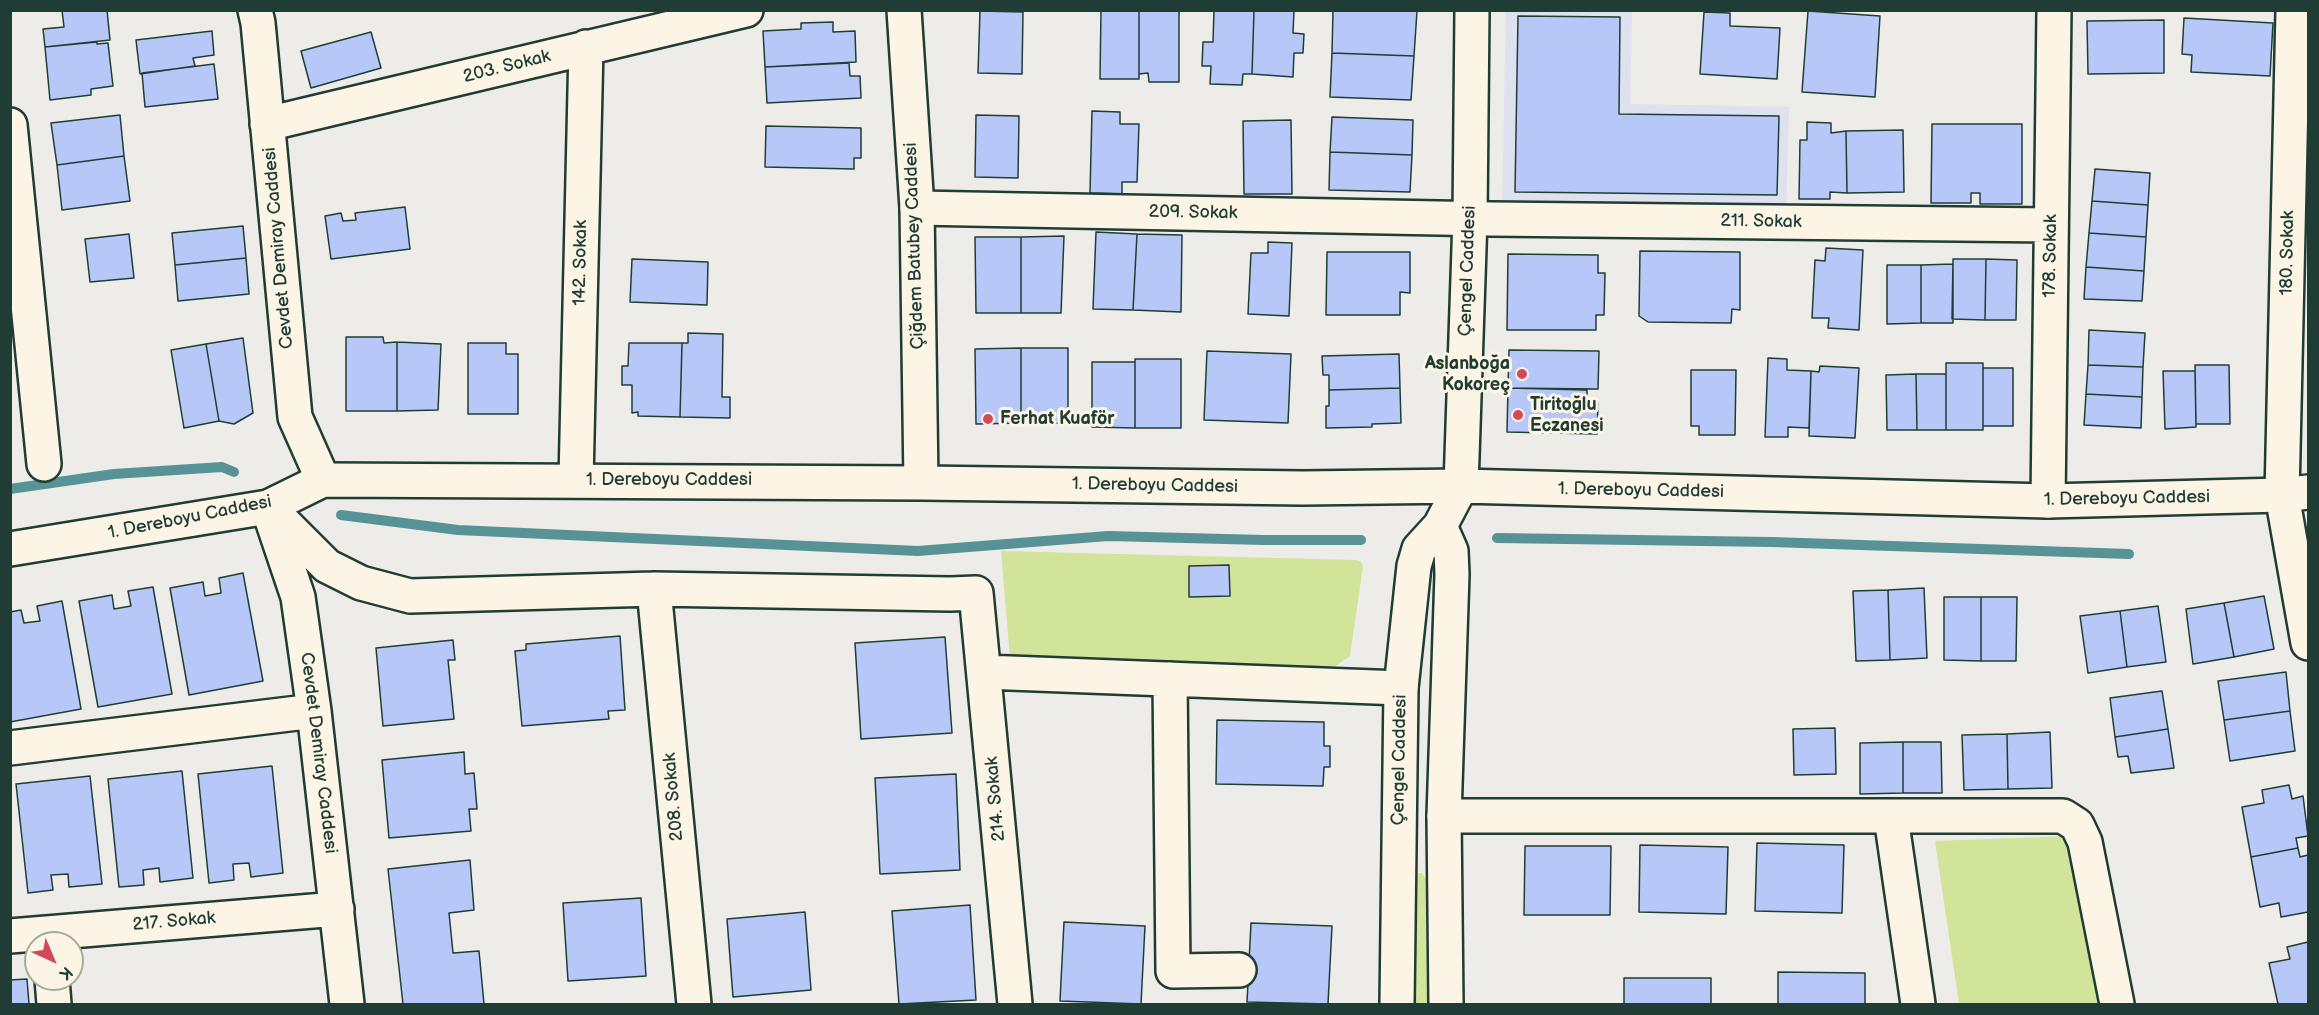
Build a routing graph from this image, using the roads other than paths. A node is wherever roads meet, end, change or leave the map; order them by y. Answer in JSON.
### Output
{"nodes":[{"id":1,"x":255,"y":10,"type":"edge"},
{"id":2,"x":746,"y":10,"type":"edge"},
{"id":3,"x":904,"y":10,"type":"edge"},
{"id":4,"x":1472,"y":10,"type":"edge"},
{"id":5,"x":2054,"y":10,"type":"edge"},
{"id":6,"x":2293,"y":10,"type":"edge"},
{"id":7,"x":586,"y":47,"type":"junction"},
{"id":8,"x":267,"y":124,"type":"junction"},
{"id":9,"x":10,"y":125,"type":"edge"},
{"id":10,"x":917,"y":208,"type":"junction"},
{"id":11,"x":1470,"y":218,"type":"junction"},
{"id":12,"x":15,"y":220,"type":"edge"},
{"id":13,"x":2051,"y":225,"type":"junction"},
{"id":14,"x":44,"y":464,"type":"dead end"},
{"id":15,"x":324,"y":480,"type":"junction"},
{"id":16,"x":576,"y":480,"type":"junction"},
{"id":17,"x":921,"y":483,"type":"junction"},
{"id":18,"x":1461,"y":486,"type":"junction"},
{"id":19,"x":2295,"y":494,"type":"edge"},
{"id":20,"x":2048,"y":501,"type":"junction"},
{"id":21,"x":268,"y":507,"type":"junction"},
{"id":22,"x":1437,"y":542,"type":"junction"},
{"id":23,"x":10,"y":549,"type":"edge"},
{"id":24,"x":654,"y":589,"type":"junction"},
{"id":25,"x":2308,"y":643,"type":"edge"},
{"id":26,"x":984,"y":672,"type":"junction"},
{"id":27,"x":1170,"y":679,"type":"junction"},
{"id":28,"x":1401,"y":688,"type":"junction"},
{"id":29,"x":315,"y":711,"type":"junction"},
{"id":30,"x":10,"y":748,"type":"edge"},
{"id":31,"x":1444,"y":816,"type":"junction"},
{"id":32,"x":1891,"y":817,"type":"junction"},
{"id":33,"x":337,"y":909,"type":"junction"},
{"id":34,"x":84,"y":934,"type":"edge"},
{"id":35,"x":1239,"y":970,"type":"dead end"},
{"id":36,"x":347,"y":1005,"type":"edge"},
{"id":37,"x":694,"y":1005,"type":"edge"},
{"id":38,"x":1015,"y":1005,"type":"edge"},
{"id":39,"x":1397,"y":1005,"type":"edge"},
{"id":40,"x":1446,"y":1005,"type":"edge"},
{"id":41,"x":1918,"y":1005,"type":"edge"},
{"id":42,"x":2117,"y":1005,"type":"edge"}],
"edges":[{"from":1,"to":8,"type":"street","name":"Cevdet Demiray Caddesi"},
{"from":2,"to":7,"type":"street","name":"203. Sokak"},
{"from":3,"to":10,"type":"street","name":"Çiğdem Batubey Caddesi"},
{"from":4,"to":11,"type":"street","name":"Çengel Caddesi"},
{"from":5,"to":13,"type":"street","name":"178. Sokak"},
{"from":6,"to":19,"type":"street","name":"180. Sokak"},
{"from":7,"to":8,"type":"street","name":"203. Sokak"},
{"from":7,"to":16,"type":"street","name":"142. Sokak"},
{"from":8,"to":15,"type":"street","name":"Cevdet Demiray Caddesi"},
{"from":9,"to":12,"type":"street"},
{"from":10,"to":11,"type":"street","name":"209. Sokak"},
{"from":10,"to":17,"type":"street","name":"Çiğdem Batubey Caddesi"},
{"from":11,"to":13,"type":"street","name":"211. Sokak"},
{"from":11,"to":18,"type":"street","name":"Çengel Caddesi"},
{"from":12,"to":14,"type":"street"},
{"from":13,"to":20,"type":"street","name":"178. Sokak"},
{"from":15,"to":16,"type":"street","name":"1. Dereboyu Caddesi"},
{"from":15,"to":21,"type":"street","name":"1. Dereboyu Caddesi"},
{"from":16,"to":17,"type":"street","name":"1. Dereboyu Caddesi"},
{"from":17,"to":18,"type":"street","name":"1. Dereboyu Caddesi"},
{"from":18,"to":20,"type":"street","name":"1. Dereboyu Caddesi"},
{"from":18,"to":22,"type":"street","name":"Çengel Caddesi"},
{"from":19,"to":20,"type":"street","name":"1. Dereboyu Caddesi"},
{"from":19,"to":25,"type":"street","name":"180. Sokak"},
{"from":21,"to":23,"type":"street","name":"1. Dereboyu Caddesi"},
{"from":21,"to":24,"type":"street"},
{"from":21,"to":29,"type":"street","name":"Cevdet Demiray Caddesi"},
{"from":22,"to":28,"type":"street","name":"Çengel Caddesi"},
{"from":22,"to":31,"type":"street","name":"Çengel Caddesi"},
{"from":24,"to":26,"type":"street","name":"214. Sokak"},
{"from":24,"to":37,"type":"street","name":"208. Sokak"},
{"from":26,"to":27,"type":"street"},
{"from":26,"to":38,"type":"street","name":"214. Sokak"},
{"from":27,"to":28,"type":"street"},
{"from":27,"to":35,"type":"street"},
{"from":28,"to":39,"type":"street","name":"Çengel Caddesi"},
{"from":29,"to":30,"type":"street"},
{"from":29,"to":33,"type":"street","name":"Cevdet Demiray Caddesi"},
{"from":31,"to":32,"type":"street"},
{"from":31,"to":40,"type":"street","name":"Çengel Caddesi"},
{"from":32,"to":41,"type":"street"},
{"from":32,"to":42,"type":"street"},
{"from":33,"to":34,"type":"street","name":"217. Sokak"},
{"from":33,"to":36,"type":"street","name":"Cevdet Demiray Caddesi"}]}
